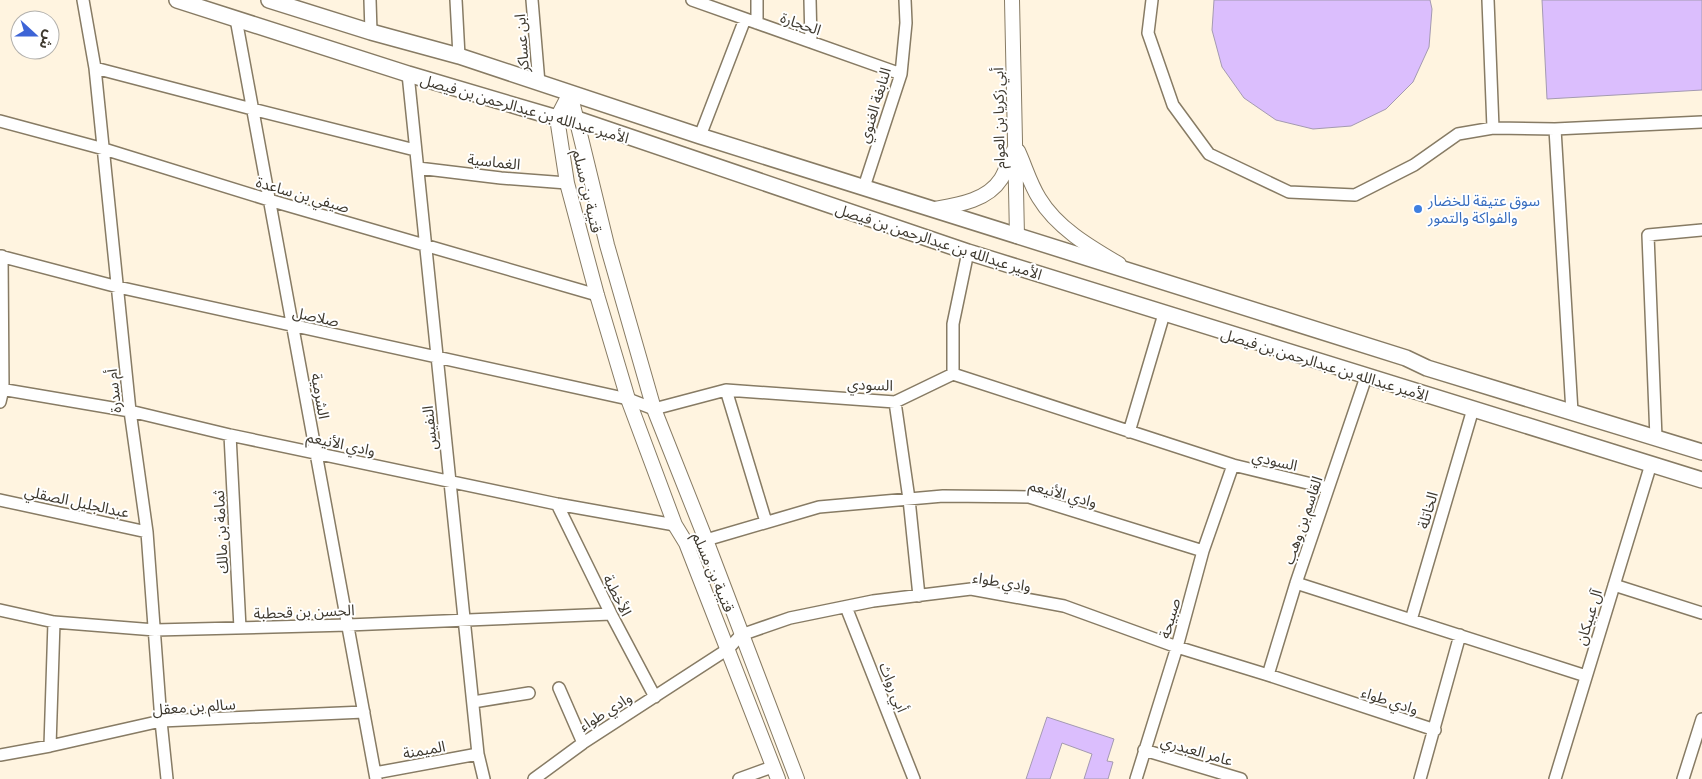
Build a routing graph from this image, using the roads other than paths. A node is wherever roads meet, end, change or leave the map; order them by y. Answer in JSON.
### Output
{"nodes":[{"id":1,"x":84,"y":0,"type":"edge"},
{"id":2,"x":177,"y":0,"type":"edge"},
{"id":3,"x":269,"y":0,"type":"edge"},
{"id":4,"x":370,"y":0,"type":"edge"},
{"id":5,"x":456,"y":0,"type":"edge"},
{"id":6,"x":532,"y":0,"type":"edge"},
{"id":7,"x":692,"y":0,"type":"edge"},
{"id":8,"x":757,"y":0,"type":"edge"},
{"id":9,"x":810,"y":0,"type":"edge"},
{"id":10,"x":905,"y":0,"type":"edge"},
{"id":11,"x":1012,"y":0,"type":"edge"},
{"id":12,"x":1020,"y":0,"type":"edge"},
{"id":13,"x":1152,"y":0,"type":"edge"},
{"id":14,"x":1488,"y":0,"type":"edge"},
{"id":15,"x":711,"y":3,"type":"edge"},
{"id":16,"x":1012,"y":15,"type":"junction"},
{"id":17,"x":236,"y":19,"type":"junction"},
{"id":18,"x":745,"y":19,"type":"junction"},
{"id":19,"x":757,"y":23,"type":"junction"},
{"id":20,"x":370,"y":32,"type":"junction"},
{"id":21,"x":811,"y":42,"type":"junction"},
{"id":22,"x":459,"y":56,"type":"junction"},
{"id":23,"x":95,"y":68,"type":"junction"},
{"id":24,"x":408,"y":74,"type":"junction"},
{"id":25,"x":901,"y":74,"type":"junction"},
{"id":26,"x":539,"y":83,"type":"junction"},
{"id":27,"x":570,"y":93,"type":"junction"},
{"id":28,"x":252,"y":109,"type":"junction"},
{"id":29,"x":557,"y":118,"type":"junction"},
{"id":30,"x":577,"y":119,"type":"junction"},
{"id":31,"x":0,"y":121,"type":"edge"},
{"id":32,"x":1702,"y":122,"type":"edge"},
{"id":33,"x":1493,"y":128,"type":"junction"},
{"id":34,"x":1555,"y":129,"type":"junction"},
{"id":35,"x":700,"y":136,"type":"junction"},
{"id":36,"x":1015,"y":146,"type":"junction"},
{"id":37,"x":104,"y":149,"type":"junction"},
{"id":38,"x":415,"y":150,"type":"junction"},
{"id":39,"x":418,"y":168,"type":"junction"},
{"id":40,"x":567,"y":183,"type":"junction"},
{"id":41,"x":864,"y":187,"type":"junction"},
{"id":42,"x":269,"y":200,"type":"junction"},
{"id":43,"x":934,"y":209,"type":"junction"},
{"id":44,"x":1702,"y":230,"type":"edge"},
{"id":45,"x":1017,"y":236,"type":"junction"},
{"id":46,"x":425,"y":245,"type":"junction"},
{"id":47,"x":968,"y":252,"type":"junction"},
{"id":48,"x":1,"y":256,"type":"edge"},
{"id":49,"x":1130,"y":271,"type":"junction"},
{"id":50,"x":118,"y":286,"type":"junction"},
{"id":51,"x":597,"y":295,"type":"junction"},
{"id":52,"x":1164,"y":314,"type":"junction"},
{"id":53,"x":292,"y":326,"type":"junction"},
{"id":54,"x":437,"y":357,"type":"junction"},
{"id":55,"x":953,"y":374,"type":"junction"},
{"id":56,"x":1366,"y":377,"type":"junction"},
{"id":57,"x":1,"y":389,"type":"edge"},
{"id":58,"x":726,"y":390,"type":"junction"},
{"id":59,"x":628,"y":399,"type":"junction"},
{"id":60,"x":0,"y":402,"type":"edge"},
{"id":61,"x":895,"y":402,"type":"junction"},
{"id":62,"x":654,"y":409,"type":"junction"},
{"id":63,"x":1473,"y":409,"type":"junction"},
{"id":64,"x":130,"y":411,"type":"junction"},
{"id":65,"x":1572,"y":412,"type":"junction"},
{"id":66,"x":1129,"y":432,"type":"junction"},
{"id":67,"x":230,"y":435,"type":"junction"},
{"id":68,"x":1656,"y":438,"type":"junction"},
{"id":69,"x":1702,"y":452,"type":"edge"},
{"id":70,"x":316,"y":453,"type":"junction"},
{"id":71,"x":1650,"y":464,"type":"junction"},
{"id":72,"x":1233,"y":465,"type":"junction"},
{"id":73,"x":1702,"y":480,"type":"edge"},
{"id":74,"x":450,"y":482,"type":"junction"},
{"id":75,"x":1328,"y":488,"type":"junction"},
{"id":76,"x":909,"y":499,"type":"junction"},
{"id":77,"x":0,"y":500,"type":"edge"},
{"id":78,"x":557,"y":504,"type":"junction"},
{"id":79,"x":766,"y":522,"type":"junction"},
{"id":80,"x":675,"y":525,"type":"junction"},
{"id":81,"x":147,"y":532,"type":"junction"},
{"id":82,"x":706,"y":540,"type":"junction"},
{"id":83,"x":686,"y":543,"type":"junction"},
{"id":84,"x":1203,"y":551,"type":"junction"},
{"id":85,"x":1296,"y":583,"type":"junction"},
{"id":86,"x":1614,"y":585,"type":"junction"},
{"id":87,"x":919,"y":596,"type":"junction"},
{"id":88,"x":846,"y":607,"type":"junction"},
{"id":89,"x":0,"y":610,"type":"edge"},
{"id":90,"x":1702,"y":613,"type":"edge"},
{"id":91,"x":611,"y":614,"type":"junction"},
{"id":92,"x":464,"y":620,"type":"junction"},
{"id":93,"x":1411,"y":620,"type":"junction"},
{"id":94,"x":54,"y":622,"type":"junction"},
{"id":95,"x":348,"y":625,"type":"junction"},
{"id":96,"x":240,"y":628,"type":"junction"},
{"id":97,"x":155,"y":630,"type":"junction"},
{"id":98,"x":742,"y":635,"type":"junction"},
{"id":99,"x":1460,"y":636,"type":"junction"},
{"id":100,"x":1177,"y":647,"type":"junction"},
{"id":101,"x":728,"y":649,"type":"junction"},
{"id":102,"x":1268,"y":675,"type":"junction"},
{"id":103,"x":1586,"y":676,"type":"junction"},
{"id":104,"x":559,"y":688,"type":"dead end"},
{"id":105,"x":529,"y":693,"type":"dead end"},
{"id":106,"x":655,"y":697,"type":"junction"},
{"id":107,"x":473,"y":702,"type":"junction"},
{"id":108,"x":364,"y":712,"type":"junction"},
{"id":109,"x":1702,"y":719,"type":"edge"},
{"id":110,"x":161,"y":721,"type":"junction"},
{"id":111,"x":1435,"y":730,"type":"junction"},
{"id":112,"x":583,"y":743,"type":"junction"},
{"id":113,"x":50,"y":746,"type":"junction"},
{"id":114,"x":1144,"y":750,"type":"junction"},
{"id":115,"x":478,"y":754,"type":"junction"},
{"id":116,"x":0,"y":755,"type":"edge"},
{"id":117,"x":775,"y":773,"type":"edge"},
{"id":118,"x":376,"y":776,"type":"edge"},
{"id":119,"x":167,"y":779,"type":"edge"},
{"id":120,"x":484,"y":779,"type":"edge"},
{"id":121,"x":534,"y":779,"type":"edge"},
{"id":122,"x":739,"y":779,"type":"edge"},
{"id":123,"x":797,"y":779,"type":"edge"},
{"id":124,"x":914,"y":779,"type":"edge"},
{"id":125,"x":1136,"y":779,"type":"edge"},
{"id":126,"x":1241,"y":779,"type":"edge"},
{"id":127,"x":1420,"y":779,"type":"edge"},
{"id":128,"x":1554,"y":779,"type":"edge"},
{"id":129,"x":1683,"y":779,"type":"edge"}],
"edges":[{"from":1,"to":23,"type":"street","name":"أم سدرة"},
{"from":2,"to":17,"type":"main road","name":"الأمير عبدالله بن عبدالرحمن بن فيصل"},
{"from":3,"to":20,"type":"main road","name":"الأمير عبدالله بن عبدالرحمن بن فيصل"},
{"from":4,"to":20,"type":"street"},
{"from":5,"to":22,"type":"street"},
{"from":6,"to":26,"type":"street","name":"ابن عساكر"},
{"from":7,"to":15,"type":"street","name":"الحجارة"},
{"from":8,"to":19,"type":"street"},
{"from":9,"to":21,"type":"street"},
{"from":10,"to":25,"type":"street","name":"النابغة الغنوي"},
{"from":11,"to":16,"type":"street","name":"أبي زكريا بن العوام"},
{"from":12,"to":16,"type":"street"},
{"from":13,"to":33,"type":"street"},
{"from":14,"to":33,"type":"street"},
{"from":15,"to":18,"type":"street","name":"الحجارة"},
{"from":16,"to":36,"type":"street","name":"أبي زكريا بن العوام"},
{"from":17,"to":24,"type":"main road","name":"الأمير عبدالله بن عبدالرحمن بن فيصل"},
{"from":17,"to":28,"type":"street","name":"الشرمية"},
{"from":18,"to":19,"type":"street","name":"الحجارة"},
{"from":18,"to":35,"type":"street"},
{"from":19,"to":21,"type":"street","name":"الحجارة"},
{"from":20,"to":22,"type":"main road","name":"الأمير عبدالله بن عبدالرحمن بن فيصل"},
{"from":21,"to":25,"type":"street","name":"الحجارة"},
{"from":22,"to":26,"type":"main road","name":"الأمير عبدالله بن عبدالرحمن بن فيصل"},
{"from":23,"to":28,"type":"street"},
{"from":23,"to":37,"type":"street","name":"أم سدرة"},
{"from":24,"to":29,"type":"main road","name":"الأمير عبدالله بن عبدالرحمن بن فيصل"},
{"from":24,"to":38,"type":"street","name":"النفيس"},
{"from":25,"to":41,"type":"street","name":"النابغة الغنوي"},
{"from":26,"to":27,"type":"main road","name":"الأمير عبدالله بن عبدالرحمن بن فيصل"},
{"from":27,"to":29,"type":"street"},
{"from":27,"to":30,"type":"street","name":"قتيبة بن مسلم"},
{"from":27,"to":35,"type":"main road","name":"الأمير عبدالله بن عبدالرحمن بن فيصل"},
{"from":28,"to":38,"type":"street"},
{"from":28,"to":42,"type":"street","name":"الشرمية"},
{"from":29,"to":30,"type":"main road","name":"الأمير عبدالله بن عبدالرحمن بن فيصل"},
{"from":29,"to":40,"type":"street","name":"قتيبة بن مسلم"},
{"from":30,"to":47,"type":"main road","name":"الأمير عبدالله بن عبدالرحمن بن فيصل"},
{"from":30,"to":62,"type":"street","name":"قتيبة بن مسلم"},
{"from":31,"to":37,"type":"street","name":"صيفي بن ساعدة"},
{"from":32,"to":34,"type":"street"},
{"from":33,"to":34,"type":"street"},
{"from":34,"to":65,"type":"street"},
{"from":35,"to":41,"type":"main road","name":"الأمير عبدالله بن عبدالرحمن بن فيصل"},
{"from":36,"to":43,"type":"street","name":"الأمير عبدالله بن عبدالرحمن بن فيصل"},
{"from":36,"to":45,"type":"street","name":"أبي زكريا بن العوام"},
{"from":36,"to":49,"type":"street","name":"الأمير عبدالله بن عبدالرحمن بن فيصل"},
{"from":37,"to":42,"type":"street","name":"صيفي بن ساعدة"},
{"from":37,"to":50,"type":"street","name":"أم سدرة"},
{"from":38,"to":39,"type":"street","name":"النفيس"},
{"from":39,"to":40,"type":"street","name":"الغماسية"},
{"from":39,"to":46,"type":"street","name":"النفيس"},
{"from":40,"to":51,"type":"street","name":"قتيبة بن مسلم"},
{"from":41,"to":43,"type":"main road","name":"الأمير عبدالله بن عبدالرحمن بن فيصل"},
{"from":42,"to":46,"type":"street","name":"صيفي بن ساعدة"},
{"from":42,"to":53,"type":"street","name":"الشرمية"},
{"from":43,"to":45,"type":"main road","name":"الأمير عبدالله بن عبدالرحمن بن فيصل"},
{"from":44,"to":68,"type":"street"},
{"from":45,"to":49,"type":"main road","name":"الأمير عبدالله بن عبدالرحمن بن فيصل"},
{"from":46,"to":51,"type":"street","name":"صيفي بن ساعدة"},
{"from":46,"to":54,"type":"street","name":"النفيس"},
{"from":47,"to":52,"type":"main road","name":"الأمير عبدالله بن عبدالرحمن بن فيصل"},
{"from":47,"to":55,"type":"street"},
{"from":48,"to":50,"type":"street","name":"صلاصل"},
{"from":48,"to":57,"type":"street"},
{"from":49,"to":65,"type":"main road","name":"الأمير عبدالله بن عبدالرحمن بن فيصل"},
{"from":50,"to":53,"type":"street","name":"صلاصل"},
{"from":50,"to":64,"type":"street","name":"أم سدرة"},
{"from":51,"to":59,"type":"street","name":"قتيبة بن مسلم"},
{"from":52,"to":56,"type":"main road","name":"الأمير عبدالله بن عبدالرحمن بن فيصل"},
{"from":52,"to":66,"type":"street"},
{"from":53,"to":54,"type":"street","name":"صلاصل"},
{"from":53,"to":70,"type":"street","name":"الشرمية"},
{"from":54,"to":59,"type":"street","name":"صلاصل"},
{"from":54,"to":74,"type":"street","name":"النفيس"},
{"from":55,"to":61,"type":"street","name":"السودي"},
{"from":55,"to":66,"type":"street","name":"السودي"},
{"from":56,"to":63,"type":"main road","name":"الأمير عبدالله بن عبدالرحمن بن فيصل"},
{"from":56,"to":75,"type":"street","name":"القاسم بن وهب"},
{"from":57,"to":60,"type":"street"},
{"from":57,"to":64,"type":"street","name":"وادي الأنيعم"},
{"from":58,"to":61,"type":"street","name":"السودي"},
{"from":58,"to":62,"type":"street","name":"السودي"},
{"from":58,"to":79,"type":"street"},
{"from":59,"to":62,"type":"street"},
{"from":59,"to":80,"type":"street","name":"قتيبة بن مسلم"},
{"from":61,"to":76,"type":"street"},
{"from":62,"to":82,"type":"street","name":"قتيبة بن مسلم"},
{"from":63,"to":71,"type":"main road","name":"الأمير عبدالله بن عبدالرحمن بن فيصل"},
{"from":63,"to":93,"type":"street","name":"الخاتلة"},
{"from":64,"to":67,"type":"street","name":"وادي الأنيعم"},
{"from":64,"to":81,"type":"street","name":"أم سدرة"},
{"from":65,"to":68,"type":"main road","name":"الأمير عبدالله بن عبدالرحمن بن فيصل"},
{"from":66,"to":72,"type":"street","name":"السودي"},
{"from":67,"to":70,"type":"street","name":"وادي الأنيعم"},
{"from":67,"to":96,"type":"street","name":"ثمامة بن مالك"},
{"from":68,"to":69,"type":"main road","name":"الأمير عبدالله بن عبدالرحمن بن فيصل"},
{"from":70,"to":74,"type":"street","name":"وادي الأنيعم"},
{"from":70,"to":95,"type":"street","name":"الشرمية"},
{"from":71,"to":73,"type":"main road","name":"الأمير عبدالله بن عبدالرحمن بن فيصل"},
{"from":71,"to":86,"type":"street","name":"آل عبيكان"},
{"from":72,"to":75,"type":"street","name":"السودي"},
{"from":72,"to":84,"type":"street","name":"صبيحة"},
{"from":74,"to":78,"type":"street","name":"وادي الأنيعم"},
{"from":74,"to":92,"type":"street","name":"النفيس"},
{"from":75,"to":85,"type":"street","name":"القاسم بن وهب"},
{"from":76,"to":79,"type":"street","name":"وادي الأنيعم"},
{"from":76,"to":84,"type":"street","name":"وادي الأنيعم"},
{"from":76,"to":87,"type":"street"},
{"from":77,"to":81,"type":"street","name":"عبدالجليل الصقلي"},
{"from":78,"to":80,"type":"street","name":"وادي الأنيعم"},
{"from":78,"to":91,"type":"street","name":"الأخطبة"},
{"from":79,"to":82,"type":"street","name":"وادي الأنيعم"},
{"from":80,"to":83,"type":"street","name":"قتيبة بن مسلم"},
{"from":81,"to":97,"type":"street","name":"أم سدرة"},
{"from":82,"to":83,"type":"street","name":"وادي الأنيعم"},
{"from":82,"to":98,"type":"street","name":"قتيبة بن مسلم"},
{"from":83,"to":101,"type":"street","name":"قتيبة بن مسلم"},
{"from":84,"to":100,"type":"street","name":"صبيحة"},
{"from":85,"to":93,"type":"street"},
{"from":85,"to":102,"type":"street","name":"القاسم بن وهب"},
{"from":86,"to":90,"type":"street"},
{"from":86,"to":103,"type":"street","name":"آل عبيكان"},
{"from":87,"to":88,"type":"street","name":"وادي طواء"},
{"from":87,"to":100,"type":"street","name":"وادي طواء"},
{"from":88,"to":98,"type":"street","name":"وادي طواء"},
{"from":88,"to":124,"type":"street","name":"أبي رواث"},
{"from":89,"to":94,"type":"street","name":"الحسن بن قحطبة"},
{"from":91,"to":92,"type":"street","name":"الحسن بن قحطبة"},
{"from":91,"to":106,"type":"street","name":"الأخطبة"},
{"from":92,"to":95,"type":"street","name":"الحسن بن قحطبة"},
{"from":92,"to":107,"type":"street","name":"النفيس"},
{"from":93,"to":99,"type":"street"},
{"from":94,"to":97,"type":"street","name":"الحسن بن قحطبة"},
{"from":94,"to":113,"type":"street"},
{"from":95,"to":96,"type":"street","name":"الحسن بن قحطبة"},
{"from":95,"to":108,"type":"street","name":"الشرمية"},
{"from":96,"to":97,"type":"street","name":"الحسن بن قحطبة"},
{"from":97,"to":110,"type":"street","name":"أم سدرة"},
{"from":98,"to":101,"type":"street","name":"وادي طواء"},
{"from":98,"to":123,"type":"street","name":"قتيبة بن مسلم"},
{"from":99,"to":103,"type":"street"},
{"from":99,"to":111,"type":"street","name":"وادي طواء"},
{"from":100,"to":102,"type":"street","name":"وادي طواء"},
{"from":100,"to":114,"type":"street","name":"صبيحة"},
{"from":101,"to":106,"type":"street","name":"وادي طواء"},
{"from":101,"to":117,"type":"street","name":"قتيبة بن مسلم"},
{"from":102,"to":111,"type":"street","name":"وادي طواء"},
{"from":103,"to":128,"type":"street","name":"آل عبيكان"},
{"from":104,"to":112,"type":"street"},
{"from":105,"to":107,"type":"street"},
{"from":106,"to":112,"type":"street","name":"وادي طواء"},
{"from":107,"to":115,"type":"street","name":"النفيس"},
{"from":108,"to":110,"type":"street","name":"سالم بن معقل"},
{"from":108,"to":118,"type":"street","name":"الشرمية"},
{"from":109,"to":129,"type":"street"},
{"from":110,"to":113,"type":"street","name":"سالم بن معقل"},
{"from":110,"to":119,"type":"street","name":"أم سدرة"},
{"from":111,"to":127,"type":"street","name":"وادي طواء"},
{"from":112,"to":121,"type":"street","name":"وادي طواء"},
{"from":113,"to":116,"type":"street","name":"سالم بن معقل"},
{"from":114,"to":125,"type":"street","name":"صبيحة"},
{"from":114,"to":126,"type":"street","name":"عامر العبدري"},
{"from":115,"to":118,"type":"street","name":"الميمنة"},
{"from":115,"to":120,"type":"street","name":"النفيس"},
{"from":117,"to":122,"type":"street"}]}
